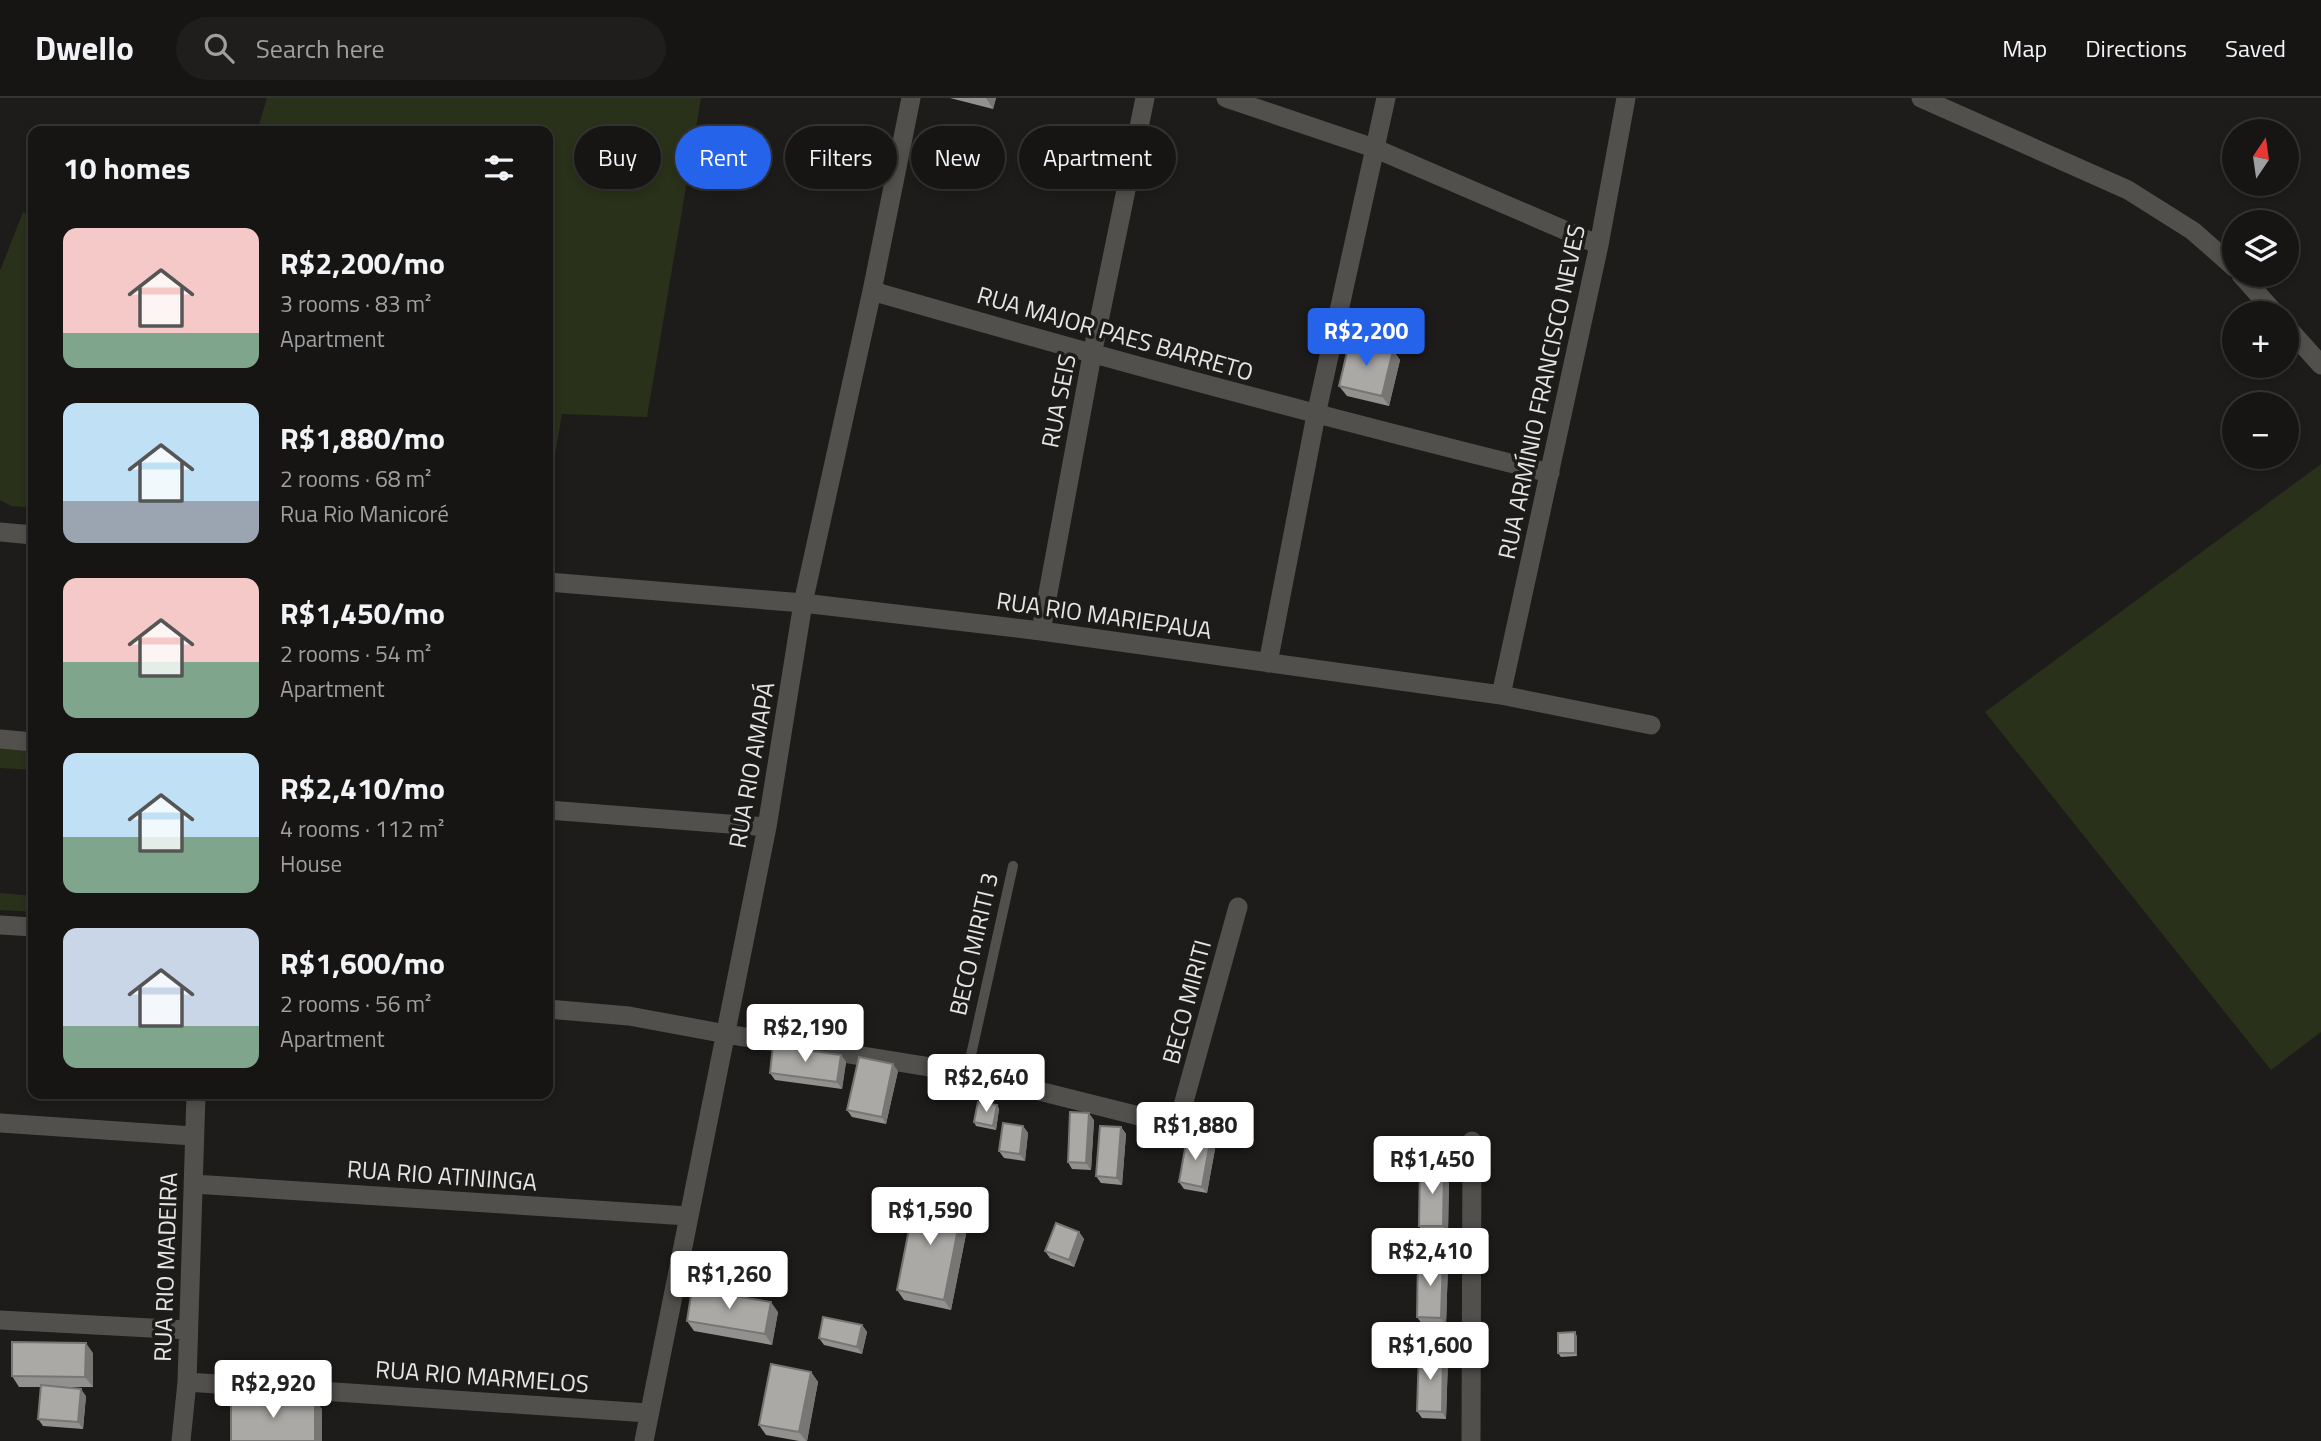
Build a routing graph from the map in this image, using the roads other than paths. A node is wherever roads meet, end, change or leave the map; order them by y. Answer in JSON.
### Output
{"nodes":[{"id":1,"x":911,"y":98,"type":"edge"},
{"id":2,"x":1146,"y":98,"type":"edge"},
{"id":3,"x":1226,"y":98,"type":"edge"},
{"id":4,"x":1386,"y":98,"type":"edge"},
{"id":5,"x":1626,"y":98,"type":"edge"},
{"id":6,"x":1921,"y":98,"type":"edge"},
{"id":7,"x":1374,"y":148,"type":"junction"},
{"id":8,"x":1599,"y":246,"type":"junction"},
{"id":9,"x":2222,"y":257,"type":"edge"},
{"id":10,"x":2252,"y":287,"type":"edge"},
{"id":11,"x":872,"y":291,"type":"junction"},
{"id":12,"x":2264,"y":301,"type":"edge"},
{"id":13,"x":2299,"y":340,"type":"edge"},
{"id":14,"x":1092,"y":355,"type":"junction"},
{"id":15,"x":2321,"y":365,"type":"edge"},
{"id":16,"x":1316,"y":415,"type":"junction"},
{"id":17,"x":1550,"y":473,"type":"junction"},
{"id":18,"x":0,"y":532,"type":"edge"},
{"id":19,"x":28,"y":535,"type":"edge"},
{"id":20,"x":553,"y":582,"type":"edge"},
{"id":21,"x":803,"y":603,"type":"junction"},
{"id":22,"x":1041,"y":631,"type":"junction"},
{"id":23,"x":1268,"y":663,"type":"junction"},
{"id":24,"x":1501,"y":695,"type":"junction"},
{"id":25,"x":1651,"y":725,"type":"dead end"},
{"id":26,"x":0,"y":739,"type":"edge"},
{"id":27,"x":28,"y":742,"type":"edge"},
{"id":28,"x":553,"y":810,"type":"edge"},
{"id":29,"x":767,"y":827,"type":"junction"},
{"id":30,"x":1013,"y":866,"type":"dead end"},
{"id":31,"x":1238,"y":907,"type":"dead end"},
{"id":32,"x":0,"y":925,"type":"edge"},
{"id":33,"x":28,"y":927,"type":"edge"},
{"id":34,"x":553,"y":1009,"type":"edge"},
{"id":35,"x":726,"y":1034,"type":"junction"},
{"id":36,"x":967,"y":1073,"type":"junction"},
{"id":37,"x":195,"y":1099,"type":"edge"},
{"id":38,"x":0,"y":1123,"type":"edge"},
{"id":39,"x":193,"y":1136,"type":"junction"},
{"id":40,"x":1472,"y":1141,"type":"dead end"},
{"id":41,"x":193,"y":1184,"type":"junction"},
{"id":42,"x":688,"y":1216,"type":"junction"},
{"id":43,"x":0,"y":1320,"type":"edge"},
{"id":44,"x":188,"y":1330,"type":"junction"},
{"id":45,"x":187,"y":1382,"type":"junction"},
{"id":46,"x":648,"y":1413,"type":"junction"},
{"id":47,"x":181,"y":1441,"type":"edge"},
{"id":48,"x":644,"y":1441,"type":"edge"},
{"id":49,"x":1471,"y":1441,"type":"edge"}],
"edges":[{"from":1,"to":11,"type":"street","name":"RUA RIO AMAPÁ"},
{"from":2,"to":14,"type":"street","name":"RUA SEIS"},
{"from":3,"to":7,"type":"street"},
{"from":4,"to":7,"type":"street"},
{"from":5,"to":8,"type":"street","name":"RUA ARMÍNIO FRANCISCO NEVES"},
{"from":6,"to":9,"type":"street"},
{"from":7,"to":8,"type":"street"},
{"from":7,"to":16,"type":"street"},
{"from":8,"to":17,"type":"street","name":"RUA ARMÍNIO FRANCISCO NEVES"},
{"from":10,"to":12,"type":"street"},
{"from":11,"to":14,"type":"street","name":"RUA MAJOR PAES BARRETO"},
{"from":11,"to":21,"type":"street","name":"RUA RIO AMAPÁ"},
{"from":13,"to":15,"type":"street"},
{"from":14,"to":16,"type":"street","name":"RUA MAJOR PAES BARRETO"},
{"from":14,"to":22,"type":"street","name":"RUA SEIS"},
{"from":16,"to":17,"type":"street","name":"RUA MAJOR PAES BARRETO"},
{"from":16,"to":23,"type":"street"},
{"from":17,"to":24,"type":"street","name":"RUA ARMÍNIO FRANCISCO NEVES"},
{"from":18,"to":19,"type":"street"},
{"from":20,"to":21,"type":"street","name":"RUA RIO MARIEPAUA"},
{"from":21,"to":22,"type":"street","name":"RUA RIO MARIEPAUA"},
{"from":21,"to":29,"type":"street","name":"RUA RIO AMAPÁ"},
{"from":22,"to":23,"type":"street","name":"RUA RIO MARIEPAUA"},
{"from":23,"to":24,"type":"street","name":"RUA RIO MARIEPAUA"},
{"from":24,"to":25,"type":"street","name":"RUA RIO MARIEPAUA"},
{"from":26,"to":27,"type":"street"},
{"from":28,"to":29,"type":"street"},
{"from":29,"to":35,"type":"street","name":"RUA RIO AMAPÁ"},
{"from":30,"to":36,"type":"lane","name":"BECO MIRITI 3"},
{"from":31,"to":36,"type":"street","name":"BECO MIRITI"},
{"from":32,"to":33,"type":"street"},
{"from":34,"to":35,"type":"street"},
{"from":35,"to":36,"type":"street"},
{"from":35,"to":42,"type":"street","name":"RUA RIO AMAPÁ"},
{"from":37,"to":39,"type":"street","name":"RUA RIO MADEIRA"},
{"from":38,"to":39,"type":"street"},
{"from":39,"to":41,"type":"street","name":"RUA RIO MADEIRA"},
{"from":40,"to":49,"type":"street"},
{"from":41,"to":42,"type":"street","name":"RUA RIO ATININGA"},
{"from":41,"to":44,"type":"street","name":"RUA RIO MADEIRA"},
{"from":42,"to":46,"type":"street","name":"RUA RIO AMAPÁ"},
{"from":43,"to":44,"type":"street"},
{"from":44,"to":45,"type":"street","name":"RUA RIO MADEIRA"},
{"from":45,"to":46,"type":"street","name":"RUA RIO MARMELOS"},
{"from":45,"to":47,"type":"street","name":"RUA RIO MADEIRA"},
{"from":46,"to":48,"type":"street","name":"RUA RIO AMAPÁ"}]}
